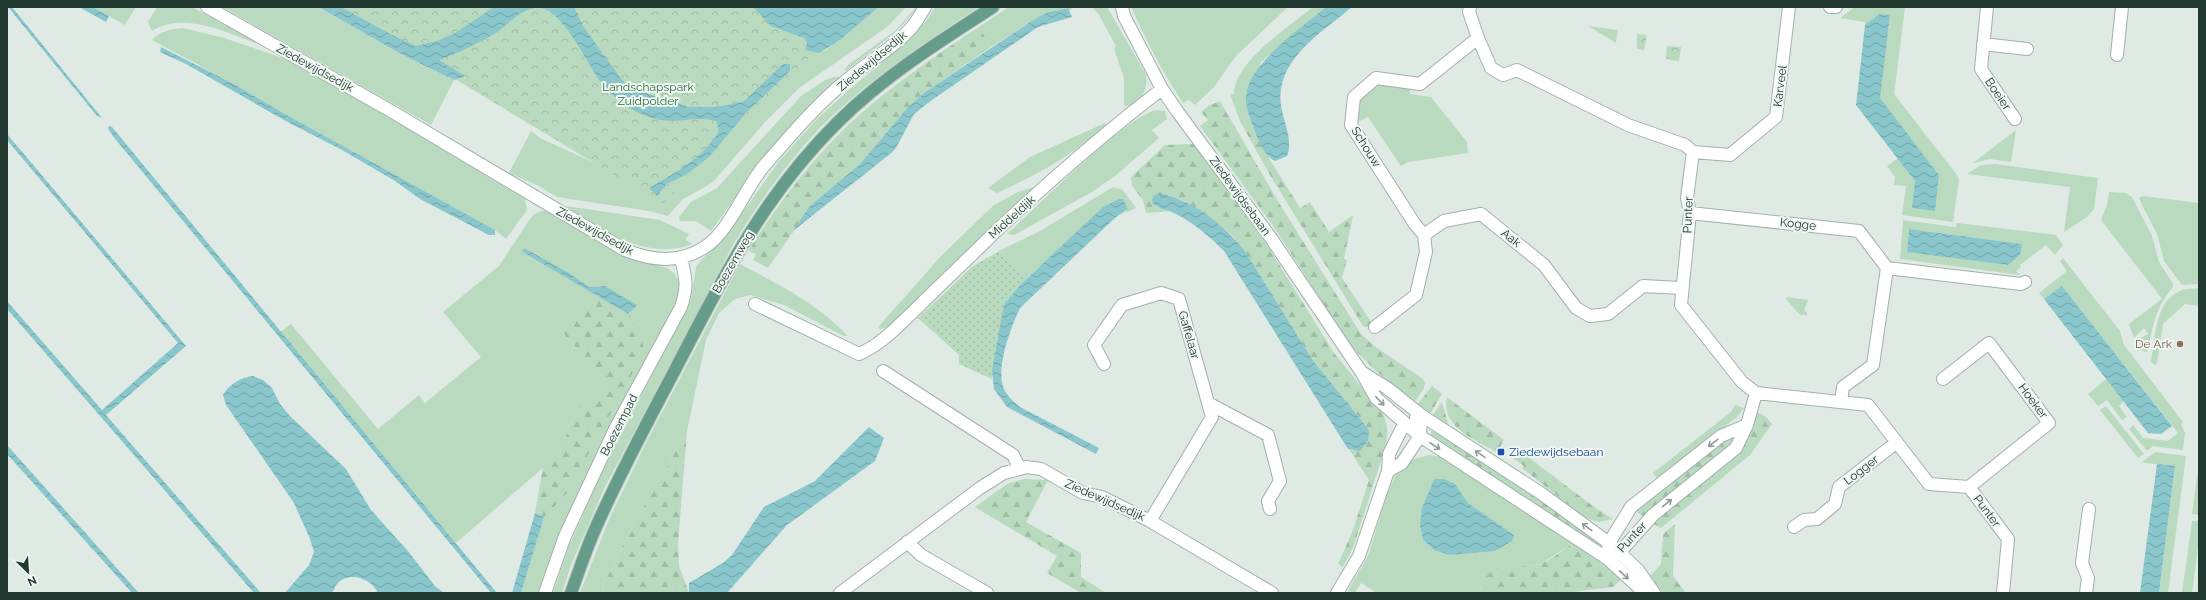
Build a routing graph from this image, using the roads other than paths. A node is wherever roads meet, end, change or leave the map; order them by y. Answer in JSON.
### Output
{"nodes":[{"id":1,"x":207,"y":7,"type":"edge"},
{"id":2,"x":926,"y":7,"type":"edge"},
{"id":3,"x":993,"y":7,"type":"edge"},
{"id":4,"x":1114,"y":7,"type":"edge"},
{"id":5,"x":1470,"y":7,"type":"edge"},
{"id":6,"x":1790,"y":7,"type":"edge"},
{"id":7,"x":1830,"y":7,"type":"edge"},
{"id":8,"x":1836,"y":7,"type":"edge"},
{"id":9,"x":1987,"y":7,"type":"edge"},
{"id":10,"x":2122,"y":7,"type":"edge"},
{"id":11,"x":1123,"y":12,"type":"edge"},
{"id":12,"x":1478,"y":38,"type":"junction"},
{"id":13,"x":1983,"y":44,"type":"junction"},
{"id":14,"x":2027,"y":49,"type":"dead end"},
{"id":15,"x":2118,"y":56,"type":"dead end"},
{"id":16,"x":1162,"y":89,"type":"junction"},
{"id":17,"x":2015,"y":119,"type":"dead end"},
{"id":18,"x":1693,"y":152,"type":"junction"},
{"id":19,"x":1690,"y":213,"type":"junction"},
{"id":20,"x":1424,"y":235,"type":"junction"},
{"id":21,"x":681,"y":258,"type":"junction"},
{"id":22,"x":1887,"y":268,"type":"junction"},
{"id":23,"x":2025,"y":282,"type":"dead end"},
{"id":24,"x":1681,"y":288,"type":"junction"},
{"id":25,"x":755,"y":304,"type":"dead end"},
{"id":26,"x":1375,"y":327,"type":"dead end"},
{"id":27,"x":1104,"y":364,"type":"dead end"},
{"id":28,"x":883,"y":370,"type":"dead end"},
{"id":29,"x":1362,"y":373,"type":"junction"},
{"id":30,"x":1943,"y":379,"type":"dead end"},
{"id":31,"x":1756,"y":393,"type":"junction"},
{"id":32,"x":1841,"y":402,"type":"junction"},
{"id":33,"x":1208,"y":403,"type":"junction"},
{"id":34,"x":1421,"y":415,"type":"junction"},
{"id":35,"x":1404,"y":424,"type":"junction"},
{"id":36,"x":1747,"y":425,"type":"junction"},
{"id":37,"x":1420,"y":436,"type":"junction"},
{"id":38,"x":1897,"y":442,"type":"junction"},
{"id":39,"x":1020,"y":469,"type":"junction"},
{"id":40,"x":1388,"y":471,"type":"junction"},
{"id":41,"x":1969,"y":487,"type":"junction"},
{"id":42,"x":2088,"y":509,"type":"dead end"},
{"id":43,"x":1270,"y":510,"type":"dead end"},
{"id":44,"x":1150,"y":521,"type":"junction"},
{"id":45,"x":1794,"y":527,"type":"dead end"},
{"id":46,"x":907,"y":542,"type":"junction"},
{"id":47,"x":1609,"y":543,"type":"junction"},
{"id":48,"x":1620,"y":552,"type":"junction"},
{"id":49,"x":1608,"y":559,"type":"junction"},
{"id":50,"x":545,"y":593,"type":"edge"},
{"id":51,"x":571,"y":593,"type":"edge"},
{"id":52,"x":841,"y":593,"type":"edge"},
{"id":53,"x":987,"y":593,"type":"edge"},
{"id":54,"x":1272,"y":593,"type":"edge"},
{"id":55,"x":1337,"y":593,"type":"edge"},
{"id":56,"x":1645,"y":593,"type":"edge"},
{"id":57,"x":1654,"y":593,"type":"edge"},
{"id":58,"x":2003,"y":593,"type":"edge"},
{"id":59,"x":2086,"y":593,"type":"edge"}],
"edges":[{"from":1,"to":21,"type":"street","name":"Ziedewijdsedijk"},
{"from":2,"to":21,"type":"street","name":"Ziedewijdsedijk"},
{"from":3,"to":51,"type":"main road","name":"Boezemweg"},
{"from":4,"to":11,"type":"street","name":"Ziedewijdsebaan"},
{"from":5,"to":12,"type":"street"},
{"from":6,"to":18,"type":"street","name":"Karveel"},
{"from":7,"to":8,"type":"street"},
{"from":9,"to":13,"type":"street","name":"Boeier"},
{"from":10,"to":15,"type":"street"},
{"from":11,"to":16,"type":"street","name":"Ziedewijdsebaan"},
{"from":12,"to":18,"type":"street"},
{"from":12,"to":20,"type":"street","name":"Schouw"},
{"from":13,"to":14,"type":"street"},
{"from":13,"to":17,"type":"street","name":"Boeier"},
{"from":16,"to":25,"type":"street","name":"Middeldijk"},
{"from":16,"to":29,"type":"street","name":"Ziedewijdsebaan"},
{"from":18,"to":19,"type":"street","name":"Punter"},
{"from":19,"to":22,"type":"street","name":"Kogge"},
{"from":19,"to":24,"type":"street","name":"Punter"},
{"from":20,"to":24,"type":"street","name":"Aak"},
{"from":20,"to":26,"type":"street"},
{"from":21,"to":50,"type":"street","name":"Boezempad"},
{"from":22,"to":23,"type":"street"},
{"from":22,"to":32,"type":"street"},
{"from":24,"to":31,"type":"street","name":"Punter"},
{"from":27,"to":33,"type":"street","name":"Gaffelaar"},
{"from":28,"to":39,"type":"street"},
{"from":29,"to":34,"type":"street","name":"Ziedewijdsebaan"},
{"from":29,"to":35,"type":"street","name":"Ziedewijdsebaan","one_way":true},
{"from":30,"to":41,"type":"street","name":"Hoeker"},
{"from":31,"to":32,"type":"street","name":"Punter"},
{"from":31,"to":36,"type":"street","name":"Punter"},
{"from":32,"to":38,"type":"street","name":"Punter"},
{"from":33,"to":43,"type":"street"},
{"from":33,"to":44,"type":"street","name":"Gaffelaar"},
{"from":34,"to":35,"type":"street"},
{"from":34,"to":37,"type":"street"},
{"from":47,"to":34,"type":"street","name":"Ziedewijdsebaan","one_way":true},
{"from":35,"to":37,"type":"street","name":"Ziedewijdsebaan"},
{"from":35,"to":40,"type":"street"},
{"from":36,"to":47,"type":"street","name":"Punter","one_way":true},
{"from":48,"to":36,"type":"street","name":"Punter","one_way":true},
{"from":37,"to":40,"type":"street"},
{"from":37,"to":49,"type":"street","name":"Ziedewijdsebaan","one_way":true},
{"from":38,"to":41,"type":"street","name":"Punter"},
{"from":38,"to":45,"type":"street","name":"Logger"},
{"from":39,"to":44,"type":"street","name":"Ziedewijdsedijk"},
{"from":39,"to":46,"type":"street","name":"Ziedewijdsedijk"},
{"from":40,"to":55,"type":"street"},
{"from":41,"to":58,"type":"street","name":"Punter"},
{"from":42,"to":59,"type":"street"},
{"from":44,"to":54,"type":"street","name":"Ziedewijdsedijk"},
{"from":46,"to":52,"type":"street","name":"Ziedewijdsedijk"},
{"from":46,"to":53,"type":"street"},
{"from":47,"to":48,"type":"street","name":"Ziedewijdsebaan"},
{"from":47,"to":49,"type":"street","name":"Punter"},
{"from":48,"to":49,"type":"street","name":"Punter"},
{"from":48,"to":57,"type":"street","name":"Ziedewijdsebaan"},
{"from":49,"to":56,"type":"street","name":"Ziedewijdsebaan","one_way":true}]}
